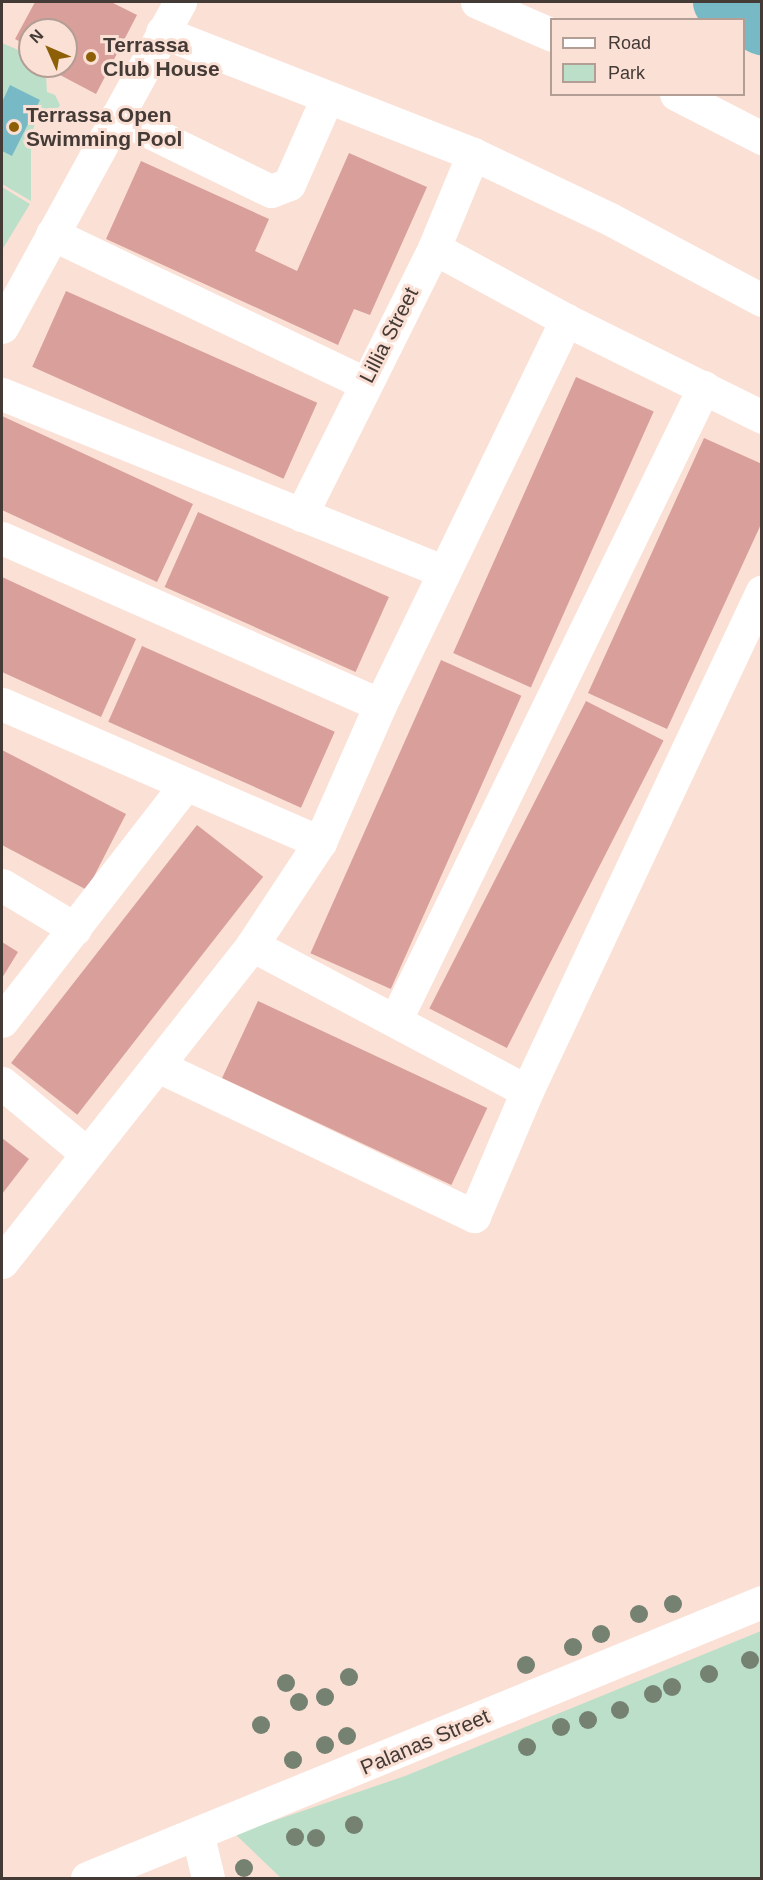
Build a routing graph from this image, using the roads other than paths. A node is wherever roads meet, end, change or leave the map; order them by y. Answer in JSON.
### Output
{"nodes":[{"id":1,"x":180,"y":2,"type":"edge"},
{"id":2,"x":477,"y":2,"type":"edge"},
{"id":3,"x":162,"y":32,"type":"junction"},
{"id":4,"x":550,"y":34,"type":"edge"},
{"id":5,"x":680,"y":96,"type":"edge"},
{"id":6,"x":327,"y":98,"type":"junction"},
{"id":7,"x":117,"y":116,"type":"junction"},
{"id":8,"x":762,"y":138,"type":"edge"},
{"id":9,"x":473,"y":154,"type":"junction"},
{"id":10,"x":52,"y":234,"type":"junction"},
{"id":11,"x":434,"y":248,"type":"junction"},
{"id":12,"x":762,"y":300,"type":"edge"},
{"id":13,"x":566,"y":320,"type":"junction"},
{"id":14,"x":2,"y":327,"type":"edge"},
{"id":15,"x":365,"y":383,"type":"junction"},
{"id":16,"x":704,"y":387,"type":"junction"},
{"id":17,"x":2,"y":394,"type":"edge"},
{"id":18,"x":762,"y":417,"type":"edge"},
{"id":19,"x":302,"y":515,"type":"junction"},
{"id":20,"x":2,"y":538,"type":"edge"},
{"id":21,"x":444,"y":572,"type":"junction"},
{"id":22,"x":762,"y":591,"type":"edge"},
{"id":23,"x":2,"y":704,"type":"edge"},
{"id":24,"x":380,"y":705,"type":"junction"},
{"id":25,"x":184,"y":786,"type":"junction"},
{"id":26,"x":320,"y":842,"type":"junction"},
{"id":27,"x":2,"y":885,"type":"edge"},
{"id":28,"x":75,"y":929,"type":"junction"},
{"id":29,"x":252,"y":945,"type":"junction"},
{"id":30,"x":396,"y":1019,"type":"junction"},
{"id":31,"x":2,"y":1021,"type":"edge"},
{"id":32,"x":158,"y":1066,"type":"junction"},
{"id":33,"x":2,"y":1083,"type":"edge"},
{"id":34,"x":527,"y":1091,"type":"junction"},
{"id":35,"x":86,"y":1153,"type":"junction"},
{"id":36,"x":2,"y":1262,"type":"edge"},
{"id":37,"x":762,"y":1602,"type":"edge"},
{"id":38,"x":198,"y":1836,"type":"junction"},
{"id":39,"x":87,"y":1878,"type":"edge"},
{"id":40,"x":208,"y":1878,"type":"edge"}],
"edges":[{"from":1,"to":3,"type":"street"},
{"from":2,"to":4,"type":"street"},
{"from":3,"to":6,"type":"street"},
{"from":3,"to":7,"type":"street"},
{"from":5,"to":8,"type":"street"},
{"from":6,"to":7,"type":"street"},
{"from":6,"to":9,"type":"street"},
{"from":7,"to":10,"type":"street"},
{"from":9,"to":11,"type":"street","name":"Lillia Street"},
{"from":9,"to":12,"type":"street"},
{"from":10,"to":14,"type":"street"},
{"from":10,"to":15,"type":"street"},
{"from":11,"to":13,"type":"street"},
{"from":11,"to":15,"type":"street","name":"Lillia Street"},
{"from":13,"to":16,"type":"street"},
{"from":13,"to":21,"type":"street"},
{"from":15,"to":19,"type":"street","name":"Lillia Street"},
{"from":16,"to":18,"type":"street"},
{"from":16,"to":30,"type":"street"},
{"from":17,"to":19,"type":"street"},
{"from":19,"to":21,"type":"street"},
{"from":20,"to":24,"type":"street"},
{"from":21,"to":24,"type":"street"},
{"from":22,"to":34,"type":"street"},
{"from":23,"to":25,"type":"street"},
{"from":24,"to":26,"type":"street"},
{"from":25,"to":26,"type":"street"},
{"from":25,"to":28,"type":"street"},
{"from":26,"to":29,"type":"street"},
{"from":27,"to":28,"type":"street"},
{"from":28,"to":31,"type":"street"},
{"from":29,"to":30,"type":"street"},
{"from":29,"to":32,"type":"street"},
{"from":30,"to":34,"type":"street"},
{"from":32,"to":34,"type":"street"},
{"from":32,"to":35,"type":"street"},
{"from":33,"to":35,"type":"street"},
{"from":35,"to":36,"type":"street"},
{"from":37,"to":38,"type":"street","name":"Palanas Street"},
{"from":38,"to":39,"type":"street","name":"Palanas Street"},
{"from":38,"to":40,"type":"street"}]}
